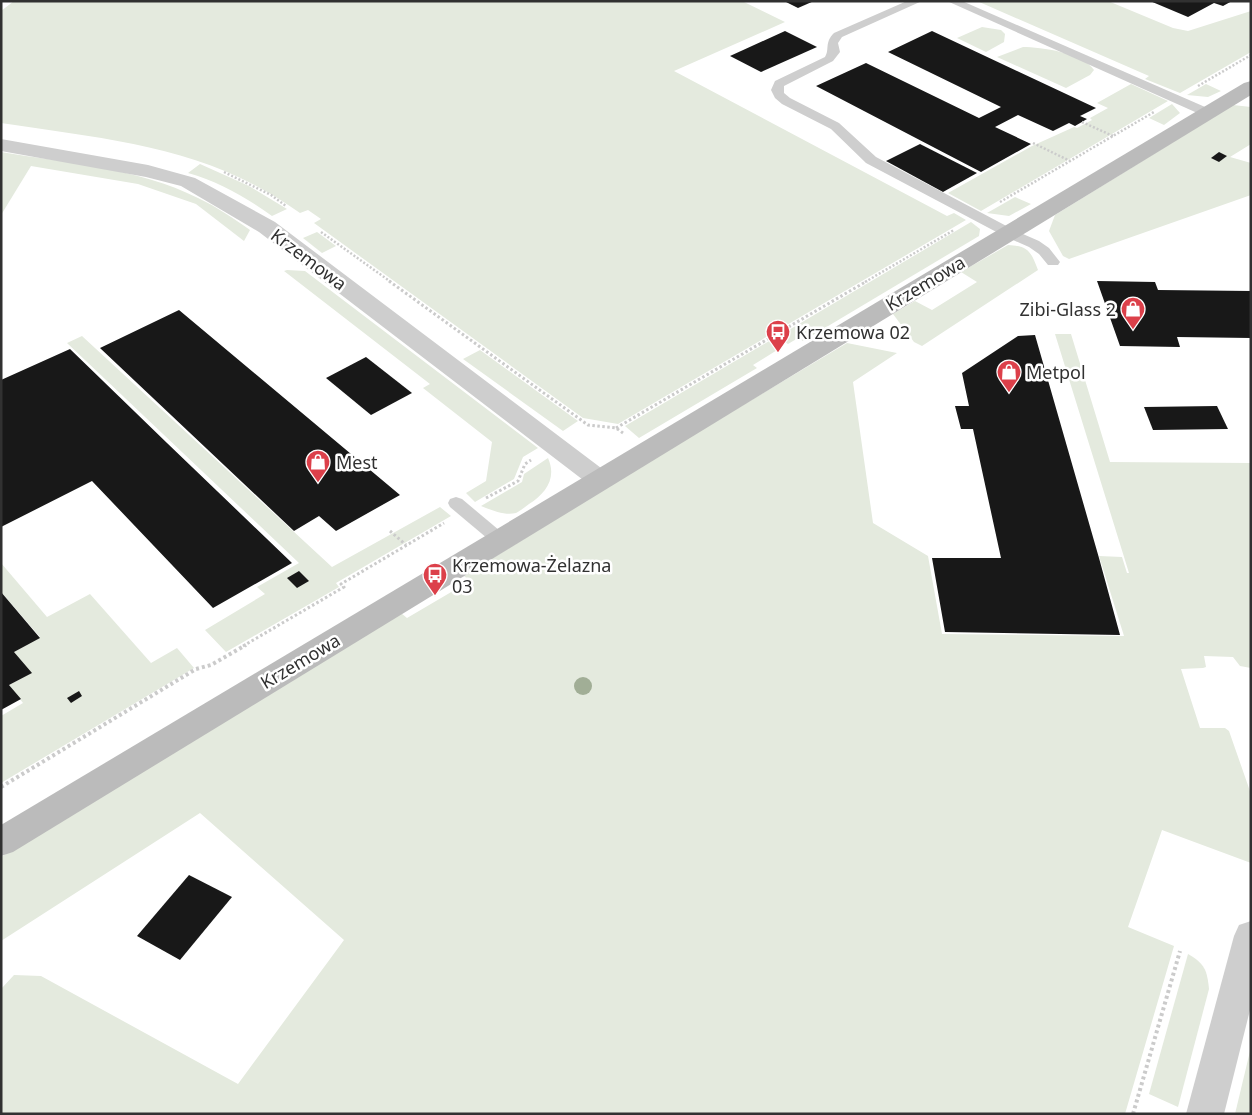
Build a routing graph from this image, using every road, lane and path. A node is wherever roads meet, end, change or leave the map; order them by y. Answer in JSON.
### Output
{"nodes":[{"id":1,"x":917,"y":1,"type":"edge"},
{"id":2,"x":952,"y":1,"type":"edge"},
{"id":3,"x":1251,"y":55,"type":"edge"},
{"id":4,"x":1251,"y":87,"type":"edge"},
{"id":5,"x":1177,"y":99,"type":"junction"},
{"id":6,"x":1208,"y":113,"type":"junction"},
{"id":7,"x":1082,"y":122,"type":"dead end"},
{"id":8,"x":1113,"y":136,"type":"junction"},
{"id":9,"x":1033,"y":143,"type":"dead end"},
{"id":10,"x":1,"y":145,"type":"edge"},
{"id":11,"x":1070,"y":161,"type":"junction"},
{"id":12,"x":977,"y":216,"type":"junction"},
{"id":13,"x":1009,"y":233,"type":"junction"},
{"id":14,"x":1054,"y":262,"type":"dead end"},
{"id":15,"x":588,"y":425,"type":"dead end"},
{"id":16,"x":616,"y":428,"type":"dead end"},
{"id":17,"x":555,"y":446,"type":"junction"},
{"id":18,"x":600,"y":480,"type":"junction"},
{"id":19,"x":461,"y":507,"type":"junction"},
{"id":20,"x":390,"y":531,"type":"dead end"},
{"id":21,"x":500,"y":540,"type":"junction"},
{"id":22,"x":406,"y":545,"type":"junction"},
{"id":23,"x":1,"y":787,"type":"edge"},
{"id":24,"x":1,"y":842,"type":"edge"},
{"id":25,"x":1251,"y":936,"type":"edge"},
{"id":26,"x":1180,"y":951,"type":"dead end"},
{"id":27,"x":1133,"y":1114,"type":"edge"},
{"id":28,"x":1205,"y":1114,"type":"edge"}],
"edges":[{"from":1,"to":12,"type":"lane"},
{"from":2,"to":5,"type":"lane"},
{"from":3,"to":5,"type":"path"},
{"from":4,"to":6,"type":"street","name":"Krzemowa"},
{"from":5,"to":6,"type":"lane"},
{"from":5,"to":8,"type":"path"},
{"from":6,"to":13,"type":"street","name":"Krzemowa"},
{"from":7,"to":8,"type":"path"},
{"from":8,"to":11,"type":"path"},
{"from":9,"to":11,"type":"path"},
{"from":10,"to":17,"type":"street","name":"Krzemowa"},
{"from":11,"to":12,"type":"path"},
{"from":12,"to":13,"type":"lane"},
{"from":12,"to":16,"type":"path"},
{"from":13,"to":14,"type":"lane"},
{"from":13,"to":18,"type":"street","name":"Krzemowa"},
{"from":15,"to":17,"type":"path"},
{"from":17,"to":18,"type":"street","name":"Krzemowa"},
{"from":17,"to":19,"type":"path"},
{"from":18,"to":21,"type":"street","name":"Krzemowa"},
{"from":19,"to":21,"type":"lane"},
{"from":19,"to":22,"type":"path"},
{"from":20,"to":22,"type":"path"},
{"from":21,"to":24,"type":"street","name":"Krzemowa"},
{"from":22,"to":23,"type":"path"},
{"from":25,"to":28,"type":"street"},
{"from":26,"to":27,"type":"path"}]}
